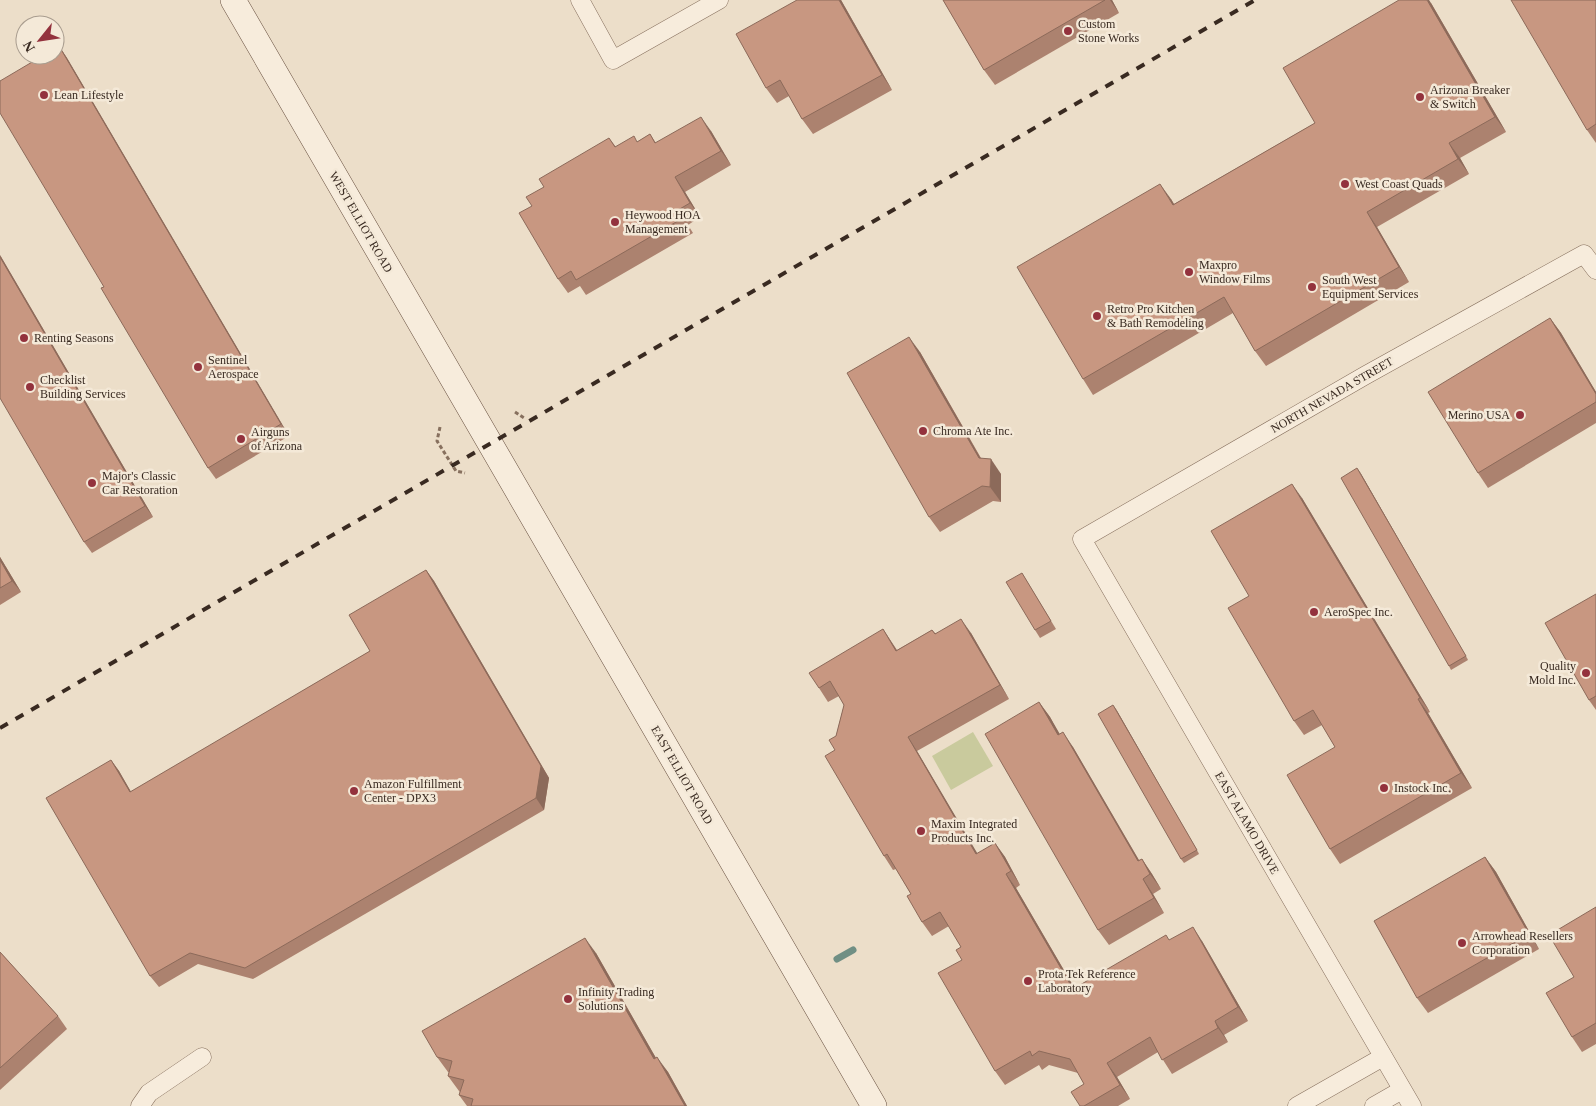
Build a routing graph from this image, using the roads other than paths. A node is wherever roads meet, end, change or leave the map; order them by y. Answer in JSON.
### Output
{"nodes":[{"id":1,"x":233,"y":0,"type":"edge"},
{"id":2,"x":580,"y":0,"type":"edge"},
{"id":3,"x":719,"y":0,"type":"edge"},
{"id":4,"x":1596,"y":270,"type":"edge"},
{"id":5,"x":490,"y":444,"type":"joint"},
{"id":6,"x":1082,"y":539,"type":"joint"},
{"id":7,"x":202,"y":1057,"type":"dead end"},
{"id":8,"x":1383,"y":1057,"type":"junction"},
{"id":9,"x":1402,"y":1090,"type":"junction"},
{"id":10,"x":140,"y":1106,"type":"edge"},
{"id":11,"x":874,"y":1106,"type":"edge"},
{"id":12,"x":1297,"y":1106,"type":"edge"},
{"id":13,"x":1374,"y":1106,"type":"edge"},
{"id":14,"x":1412,"y":1106,"type":"edge"}],
"edges":[{"from":1,"to":5,"type":"main road","name":"WEST ELLIOT ROAD"},
{"from":2,"to":3,"type":"street"},
{"from":4,"to":6,"type":"street","name":"NORTH NEVADA STREET"},
{"from":5,"to":11,"type":"main road","name":"EAST ELLIOT ROAD"},
{"from":6,"to":8,"type":"street","name":"EAST ALAMO DRIVE"},
{"from":7,"to":10,"type":"street"},
{"from":8,"to":9,"type":"street","name":"EAST ALAMO DRIVE"},
{"from":8,"to":12,"type":"street"},
{"from":9,"to":13,"type":"street"},
{"from":9,"to":14,"type":"street","name":"EAST ALAMO DRIVE"}]}
